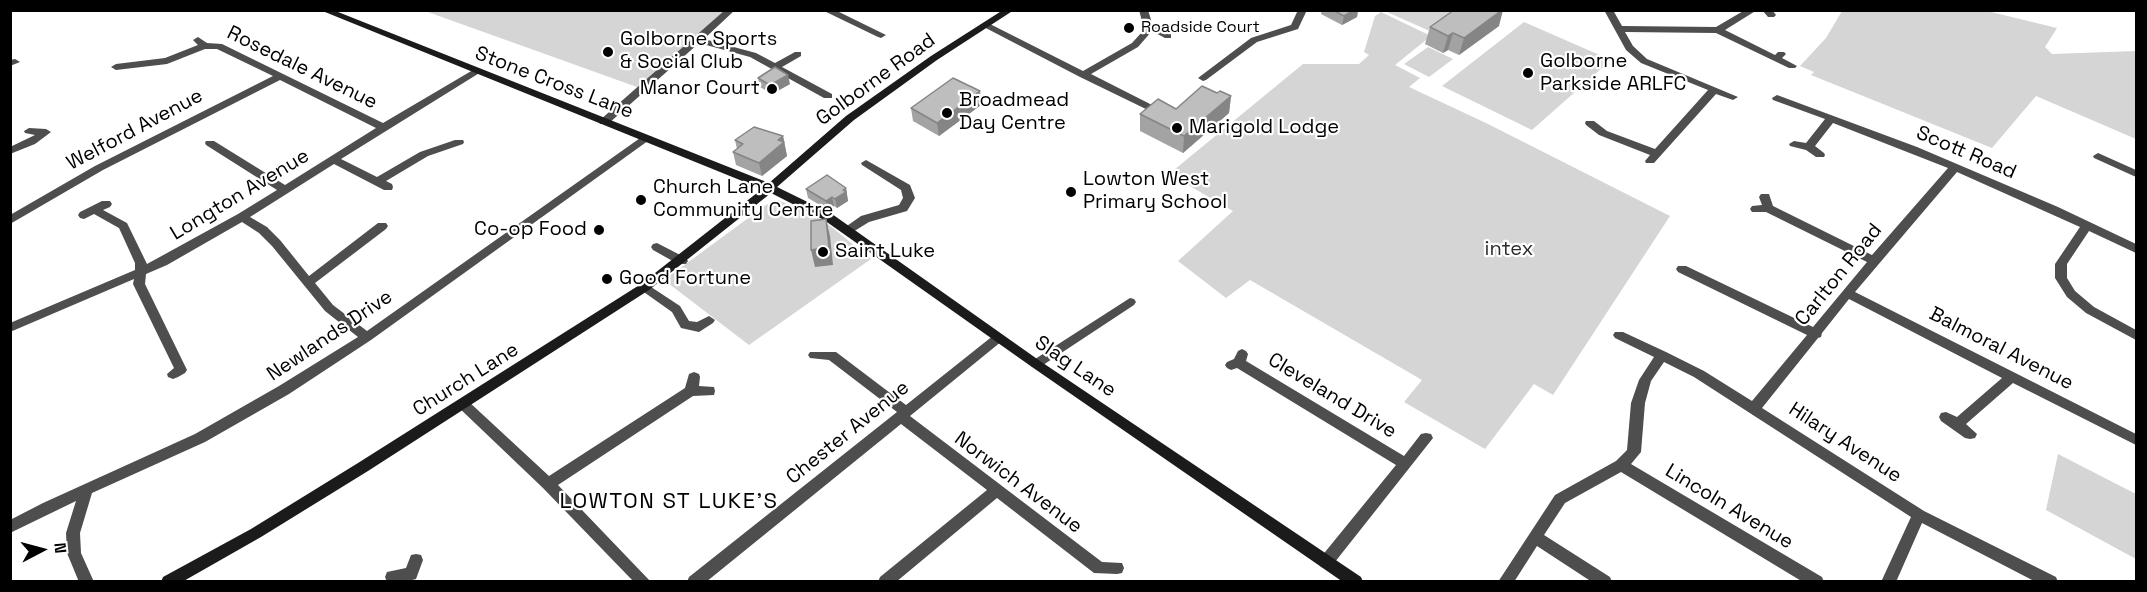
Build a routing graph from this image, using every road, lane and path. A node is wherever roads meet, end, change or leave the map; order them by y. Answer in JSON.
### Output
{"nodes":[{"id":1,"x":324,"y":10,"type":"edge"},
{"id":2,"x":731,"y":10,"type":"edge"},
{"id":3,"x":826,"y":10,"type":"edge"},
{"id":4,"x":1010,"y":10,"type":"edge"},
{"id":5,"x":1143,"y":10,"type":"edge"},
{"id":6,"x":1303,"y":10,"type":"edge"},
{"id":7,"x":1608,"y":10,"type":"edge"},
{"id":8,"x":1753,"y":10,"type":"edge"},
{"id":9,"x":985,"y":25,"type":"junction"},
{"id":10,"x":1149,"y":26,"type":"junction"},
{"id":11,"x":868,"y":29,"type":"junction"},
{"id":12,"x":1619,"y":29,"type":"junction"},
{"id":13,"x":1718,"y":30,"type":"junction"},
{"id":14,"x":881,"y":35,"type":"dead end"},
{"id":15,"x":1168,"y":36,"type":"dead end"},
{"id":16,"x":857,"y":38,"type":"dead end"},
{"id":17,"x":697,"y":40,"type":"junction"},
{"id":18,"x":798,"y":54,"type":"dead end"},
{"id":19,"x":1792,"y":66,"type":"dead end"},
{"id":20,"x":116,"y":67,"type":"dead end"},
{"id":21,"x":775,"y":67,"type":"junction"},
{"id":22,"x":476,"y":72,"type":"junction"},
{"id":23,"x":1083,"y":75,"type":"junction"},
{"id":24,"x":279,"y":77,"type":"junction"},
{"id":25,"x":1203,"y":78,"type":"dead end"},
{"id":26,"x":1714,"y":90,"type":"junction"},
{"id":27,"x":828,"y":96,"type":"dead end"},
{"id":28,"x":1733,"y":98,"type":"dead end"},
{"id":29,"x":1777,"y":98,"type":"dead end"},
{"id":30,"x":1149,"y":108,"type":"edge"},
{"id":31,"x":1831,"y":118,"type":"junction"},
{"id":32,"x":1578,"y":121,"type":"dead end"},
{"id":33,"x":604,"y":122,"type":"junction"},
{"id":34,"x":383,"y":127,"type":"junction"},
{"id":35,"x":29,"y":131,"type":"dead end"},
{"id":36,"x":647,"y":138,"type":"junction"},
{"id":37,"x":459,"y":142,"type":"dead end"},
{"id":38,"x":210,"y":143,"type":"dead end"},
{"id":39,"x":1794,"y":144,"type":"dead end"},
{"id":40,"x":1809,"y":147,"type":"junction"},
{"id":41,"x":10,"y":151,"type":"edge"},
{"id":42,"x":1820,"y":155,"type":"dead end"},
{"id":43,"x":2097,"y":157,"type":"dead end"},
{"id":44,"x":335,"y":160,"type":"junction"},
{"id":45,"x":866,"y":163,"type":"dead end"},
{"id":46,"x":1955,"y":168,"type":"junction"},
{"id":47,"x":2136,"y":174,"type":"edge"},
{"id":48,"x":770,"y":188,"type":"junction"},
{"id":49,"x":283,"y":189,"type":"junction"},
{"id":50,"x":1763,"y":204,"type":"dead end"},
{"id":51,"x":95,"y":210,"type":"dead end"},
{"id":52,"x":242,"y":217,"type":"junction"},
{"id":53,"x":10,"y":219,"type":"edge"},
{"id":54,"x":382,"y":226,"type":"dead end"},
{"id":55,"x":2087,"y":226,"type":"junction"},
{"id":56,"x":848,"y":231,"type":"junction"},
{"id":57,"x":657,"y":247,"type":"dead end"},
{"id":58,"x":2136,"y":249,"type":"edge"},
{"id":59,"x":682,"y":261,"type":"junction"},
{"id":60,"x":1874,"y":261,"type":"junction"},
{"id":61,"x":1682,"y":269,"type":"dead end"},
{"id":62,"x":140,"y":271,"type":"junction"},
{"id":63,"x":309,"y":282,"type":"junction"},
{"id":64,"x":645,"y":287,"type":"junction"},
{"id":65,"x":1848,"y":293,"type":"junction"},
{"id":66,"x":1130,"y":302,"type":"dead end"},
{"id":67,"x":707,"y":326,"type":"dead end"},
{"id":68,"x":10,"y":328,"type":"edge"},
{"id":69,"x":1817,"y":334,"type":"junction"},
{"id":70,"x":1619,"y":335,"type":"dead end"},
{"id":71,"x":2136,"y":335,"type":"edge"},
{"id":72,"x":367,"y":337,"type":"junction"},
{"id":73,"x":998,"y":338,"type":"junction"},
{"id":74,"x":1662,"y":354,"type":"junction"},
{"id":75,"x":814,"y":355,"type":"dead end"},
{"id":76,"x":1238,"y":360,"type":"dead end"},
{"id":77,"x":1036,"y":364,"type":"junction"},
{"id":78,"x":181,"y":370,"type":"dead end"},
{"id":79,"x":694,"y":377,"type":"dead end"},
{"id":80,"x":2011,"y":377,"type":"junction"},
{"id":81,"x":691,"y":391,"type":"junction"},
{"id":82,"x":709,"y":391,"type":"dead end"},
{"id":83,"x":463,"y":405,"type":"junction"},
{"id":84,"x":1755,"y":407,"type":"junction"},
{"id":85,"x":903,"y":414,"type":"junction"},
{"id":86,"x":1970,"y":434,"type":"dead end"},
{"id":87,"x":1426,"y":438,"type":"dead end"},
{"id":88,"x":2136,"y":440,"type":"edge"},
{"id":89,"x":1406,"y":463,"type":"junction"},
{"id":90,"x":1621,"y":465,"type":"junction"},
{"id":91,"x":548,"y":484,"type":"junction"},
{"id":92,"x":996,"y":491,"type":"junction"},
{"id":93,"x":85,"y":493,"type":"junction"},
{"id":94,"x":1919,"y":515,"type":"junction"},
{"id":95,"x":10,"y":527,"type":"edge"},
{"id":96,"x":1535,"y":537,"type":"junction"},
{"id":97,"x":1326,"y":562,"type":"junction"},
{"id":98,"x":1117,"y":568,"type":"dead end"},
{"id":99,"x":415,"y":572,"type":"edge"},
{"id":100,"x":392,"y":577,"type":"dead end"},
{"id":101,"x":87,"y":582,"type":"edge"},
{"id":102,"x":168,"y":582,"type":"edge"},
{"id":103,"x":644,"y":582,"type":"edge"},
{"id":104,"x":694,"y":582,"type":"edge"},
{"id":105,"x":885,"y":582,"type":"edge"},
{"id":106,"x":1356,"y":582,"type":"edge"},
{"id":107,"x":1505,"y":582,"type":"edge"},
{"id":108,"x":1605,"y":582,"type":"edge"},
{"id":109,"x":1817,"y":582,"type":"edge"},
{"id":110,"x":1887,"y":582,"type":"edge"},
{"id":111,"x":2051,"y":582,"type":"edge"}],
"edges":[{"from":1,"to":22,"type":"street","name":"Stone Cross Lane"},
{"from":2,"to":17,"type":"street"},
{"from":3,"to":11,"type":"street"},
{"from":4,"to":9,"type":"street","name":"Golborne Road"},
{"from":5,"to":10,"type":"street"},
{"from":6,"to":25,"type":"street"},
{"from":7,"to":12,"type":"street"},
{"from":8,"to":13,"type":"street"},
{"from":9,"to":23,"type":"street"},
{"from":9,"to":48,"type":"street","name":"Golborne Road"},
{"from":10,"to":15,"type":"street"},
{"from":10,"to":23,"type":"street"},
{"from":11,"to":14,"type":"street"},
{"from":11,"to":16,"type":"street"},
{"from":12,"to":13,"type":"street"},
{"from":12,"to":26,"type":"street"},
{"from":13,"to":19,"type":"street"},
{"from":17,"to":21,"type":"street"},
{"from":17,"to":33,"type":"street"},
{"from":18,"to":21,"type":"street"},
{"from":20,"to":24,"type":"street","name":"Rosedale Avenue"},
{"from":21,"to":27,"type":"street"},
{"from":22,"to":33,"type":"street","name":"Stone Cross Lane"},
{"from":22,"to":34,"type":"street","name":"Longton Avenue"},
{"from":23,"to":30,"type":"street"},
{"from":24,"to":34,"type":"street","name":"Rosedale Avenue"},
{"from":24,"to":53,"type":"street","name":"Welford Avenue"},
{"from":26,"to":28,"type":"street"},
{"from":26,"to":32,"type":"street"},
{"from":29,"to":31,"type":"street","name":"Scott Road"},
{"from":31,"to":40,"type":"street"},
{"from":31,"to":46,"type":"street","name":"Scott Road"},
{"from":33,"to":36,"type":"street","name":"Stone Cross Lane"},
{"from":34,"to":44,"type":"street","name":"Longton Avenue"},
{"from":35,"to":41,"type":"street"},
{"from":36,"to":48,"type":"street","name":"Stone Cross Lane"},
{"from":36,"to":72,"type":"street","name":"Newlands Drive"},
{"from":37,"to":44,"type":"street"},
{"from":38,"to":49,"type":"street"},
{"from":39,"to":40,"type":"street"},
{"from":40,"to":42,"type":"street"},
{"from":43,"to":47,"type":"street"},
{"from":44,"to":49,"type":"street","name":"Longton Avenue"},
{"from":45,"to":56,"type":"street"},
{"from":46,"to":55,"type":"street","name":"Scott Road"},
{"from":46,"to":60,"type":"street","name":"Carlton Road"},
{"from":48,"to":56,"type":"street","name":"Slag Lane"},
{"from":48,"to":59,"type":"street","name":"Church Lane"},
{"from":49,"to":52,"type":"street","name":"Longton Avenue"},
{"from":50,"to":60,"type":"street"},
{"from":51,"to":62,"type":"street"},
{"from":52,"to":62,"type":"street","name":"Longton Avenue"},
{"from":52,"to":63,"type":"street"},
{"from":54,"to":63,"type":"street"},
{"from":55,"to":58,"type":"street","name":"Scott Road"},
{"from":55,"to":71,"type":"street"},
{"from":56,"to":73,"type":"street","name":"Slag Lane"},
{"from":57,"to":59,"type":"street"},
{"from":59,"to":64,"type":"street","name":"Church Lane"},
{"from":60,"to":65,"type":"street","name":"Carlton Road"},
{"from":61,"to":69,"type":"street"},
{"from":62,"to":68,"type":"street","name":"Longton Avenue"},
{"from":62,"to":78,"type":"street"},
{"from":63,"to":72,"type":"street"},
{"from":64,"to":67,"type":"street"},
{"from":64,"to":83,"type":"street","name":"Church Lane"},
{"from":65,"to":69,"type":"street","name":"Carlton Road"},
{"from":65,"to":80,"type":"street","name":"Balmoral Avenue"},
{"from":66,"to":77,"type":"street"},
{"from":69,"to":84,"type":"street","name":"Carlton Road"},
{"from":70,"to":74,"type":"street","name":"Hilary Avenue"},
{"from":72,"to":93,"type":"street","name":"Newlands Drive"},
{"from":73,"to":77,"type":"street","name":"Slag Lane"},
{"from":73,"to":85,"type":"street","name":"Chester Avenue"},
{"from":74,"to":84,"type":"street","name":"Hilary Avenue"},
{"from":74,"to":90,"type":"street"},
{"from":75,"to":85,"type":"street","name":"Norwich Avenue"},
{"from":76,"to":89,"type":"street","name":"Cleveland Drive"},
{"from":77,"to":97,"type":"street","name":"Slag Lane"},
{"from":79,"to":81,"type":"street"},
{"from":80,"to":86,"type":"street"},
{"from":80,"to":88,"type":"street","name":"Balmoral Avenue"},
{"from":81,"to":82,"type":"street"},
{"from":81,"to":91,"type":"street"},
{"from":83,"to":91,"type":"street"},
{"from":83,"to":102,"type":"street","name":"Church Lane"},
{"from":84,"to":94,"type":"street","name":"Hilary Avenue"},
{"from":85,"to":92,"type":"street","name":"Norwich Avenue"},
{"from":85,"to":104,"type":"street","name":"Chester Avenue"},
{"from":87,"to":89,"type":"street"},
{"from":89,"to":97,"type":"street"},
{"from":90,"to":96,"type":"street"},
{"from":90,"to":109,"type":"street","name":"Lincoln Avenue"},
{"from":91,"to":103,"type":"street"},
{"from":92,"to":98,"type":"street","name":"Norwich Avenue"},
{"from":92,"to":105,"type":"street"},
{"from":93,"to":95,"type":"street","name":"Newlands Drive"},
{"from":93,"to":101,"type":"street"},
{"from":94,"to":110,"type":"street"},
{"from":94,"to":111,"type":"street","name":"Hilary Avenue"},
{"from":96,"to":107,"type":"street"},
{"from":96,"to":108,"type":"street"},
{"from":97,"to":106,"type":"street","name":"Slag Lane"},
{"from":99,"to":100,"type":"street"}]}
